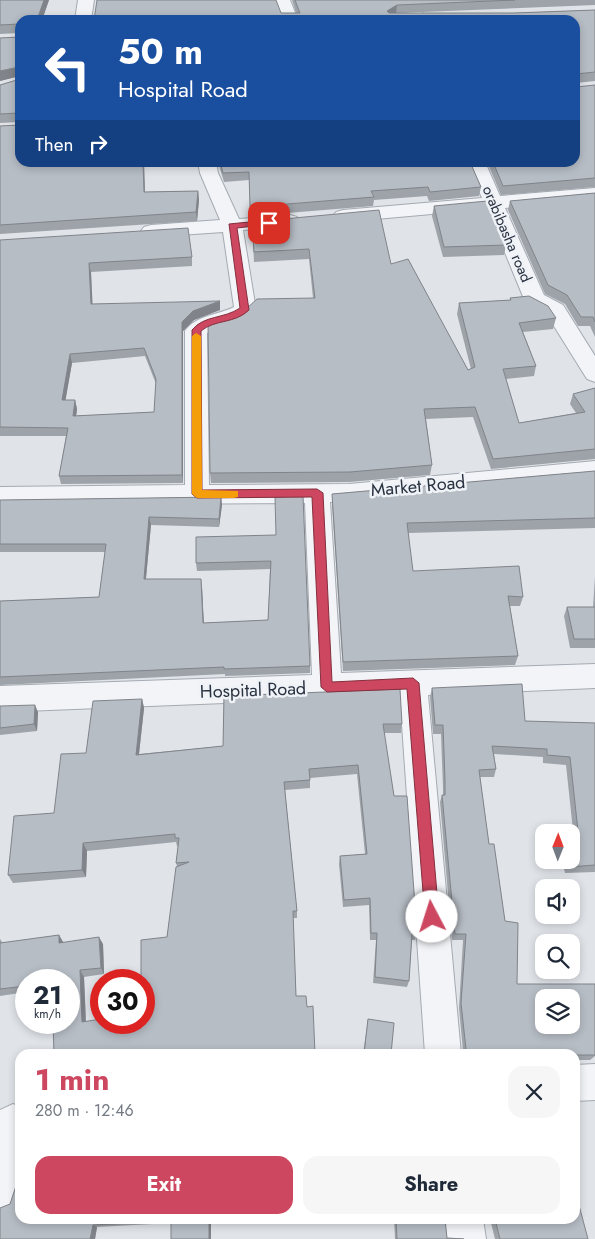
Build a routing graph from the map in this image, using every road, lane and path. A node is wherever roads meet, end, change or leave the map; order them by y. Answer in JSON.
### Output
{"nodes":[{"id":1,"x":86,"y":0,"type":"edge"},
{"id":2,"x":282,"y":0,"type":"edge"},
{"id":3,"x":410,"y":0,"type":"edge"},
{"id":4,"x":84,"y":15,"type":"edge"},
{"id":5,"x":288,"y":15,"type":"edge"},
{"id":6,"x":416,"y":15,"type":"edge"},
{"id":7,"x":208,"y":167,"type":"edge"},
{"id":8,"x":478,"y":167,"type":"edge"},
{"id":9,"x":595,"y":194,"type":"edge"},
{"id":10,"x":493,"y":203,"type":"junction"},
{"id":11,"x":232,"y":226,"type":"junction"},
{"id":12,"x":136,"y":232,"type":"edge"},
{"id":13,"x":595,"y":374,"type":"edge"},
{"id":14,"x":595,"y":470,"type":"edge"},
{"id":15,"x":317,"y":493,"type":"junction"},
{"id":16,"x":197,"y":494,"type":"junction"},
{"id":17,"x":0,"y":496,"type":"edge"},
{"id":18,"x":595,"y":676,"type":"edge"},
{"id":19,"x":413,"y":683,"type":"junction"},
{"id":20,"x":327,"y":687,"type":"junction"},
{"id":21,"x":0,"y":699,"type":"edge"},
{"id":22,"x":443,"y":1049,"type":"edge"},
{"id":23,"x":595,"y":1082,"type":"edge"},
{"id":24,"x":580,"y":1083,"type":"edge"},
{"id":25,"x":11,"y":1124,"type":"edge"},
{"id":26,"x":0,"y":1192,"type":"edge"},
{"id":27,"x":464,"y":1224,"type":"edge"},
{"id":28,"x":466,"y":1239,"type":"edge"}],
"edges":[{"from":1,"to":4,"type":"street"},
{"from":2,"to":5,"type":"street"},
{"from":3,"to":6,"type":"street"},
{"from":7,"to":11,"type":"street"},
{"from":8,"to":10,"type":"street","name":"orabibasha road"},
{"from":9,"to":10,"type":"street"},
{"from":10,"to":11,"type":"street"},
{"from":10,"to":13,"type":"street","name":"orabibasha road"},
{"from":11,"to":12,"type":"street"},
{"from":11,"to":16,"type":"street"},
{"from":14,"to":15,"type":"street","name":"Market Road"},
{"from":15,"to":16,"type":"street","name":"Market Road"},
{"from":15,"to":20,"type":"street"},
{"from":16,"to":17,"type":"street","name":"Market Road"},
{"from":18,"to":19,"type":"street","name":"Hospital Road"},
{"from":19,"to":20,"type":"street","name":"Hospital Road"},
{"from":19,"to":22,"type":"street"},
{"from":20,"to":21,"type":"street","name":"Hospital Road"},
{"from":23,"to":24,"type":"street"},
{"from":25,"to":26,"type":"street"},
{"from":27,"to":28,"type":"street"}]}
